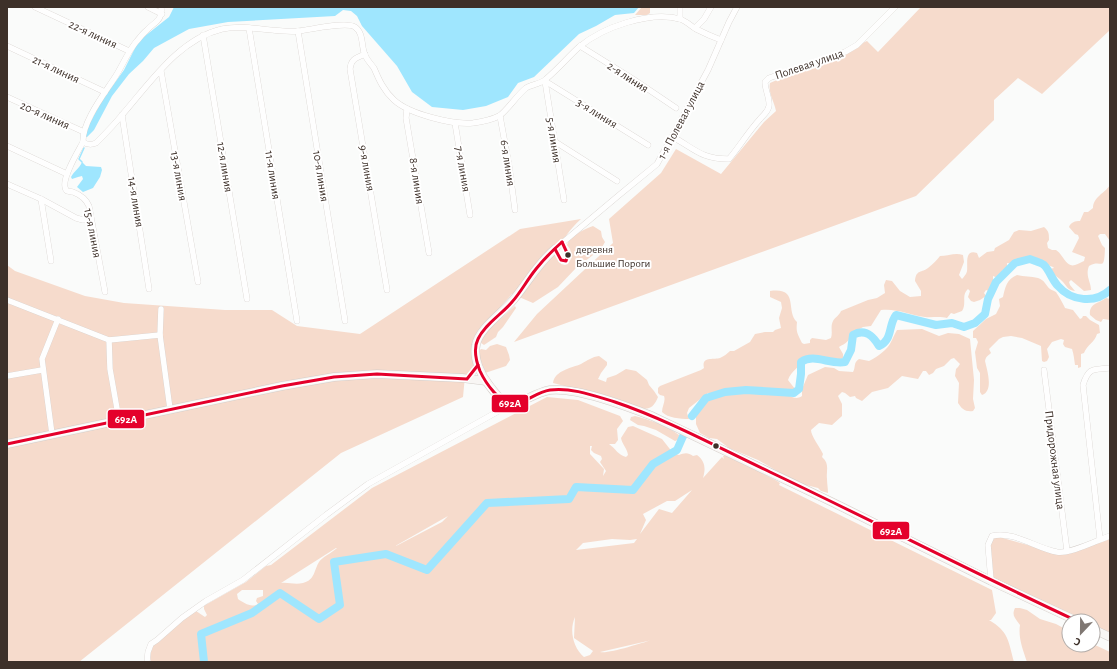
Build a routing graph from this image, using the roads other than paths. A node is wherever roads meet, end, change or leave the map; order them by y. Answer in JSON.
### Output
{"nodes":[{"id":1,"x":35,"y":7,"type":"edge"},
{"id":2,"x":148,"y":7,"type":"edge"},
{"id":3,"x":161,"y":7,"type":"edge"},
{"id":4,"x":680,"y":7,"type":"edge"},
{"id":5,"x":711,"y":7,"type":"edge"},
{"id":6,"x":737,"y":7,"type":"edge"},
{"id":7,"x":894,"y":7,"type":"edge"},
{"id":8,"x":162,"y":14,"type":"junction"},
{"id":9,"x":680,"y":19,"type":"junction"},
{"id":10,"x":249,"y":28,"type":"junction"},
{"id":11,"x":695,"y":28,"type":"junction"},
{"id":12,"x":298,"y":31,"type":"junction"},
{"id":13,"x":203,"y":35,"type":"junction"},
{"id":14,"x":721,"y":40,"type":"junction"},
{"id":15,"x":7,"y":46,"type":"edge"},
{"id":16,"x":580,"y":46,"type":"junction"},
{"id":17,"x":130,"y":51,"type":"junction"},
{"id":18,"x":364,"y":54,"type":"junction"},
{"id":19,"x":160,"y":71,"type":"junction"},
{"id":20,"x":545,"y":81,"type":"junction"},
{"id":21,"x":105,"y":92,"type":"junction"},
{"id":22,"x":7,"y":97,"type":"edge"},
{"id":23,"x":676,"y":108,"type":"dead end"},
{"id":24,"x":407,"y":109,"type":"junction"},
{"id":25,"x":122,"y":115,"type":"junction"},
{"id":26,"x":500,"y":116,"type":"junction"},
{"id":27,"x":455,"y":123,"type":"junction"},
{"id":28,"x":84,"y":132,"type":"junction"},
{"id":29,"x":673,"y":137,"type":"junction"},
{"id":30,"x":554,"y":141,"type":"junction"},
{"id":31,"x":83,"y":142,"type":"junction"},
{"id":32,"x":648,"y":144,"type":"dead end"},
{"id":33,"x":7,"y":146,"type":"edge"},
{"id":34,"x":67,"y":174,"type":"junction"},
{"id":35,"x":617,"y":182,"type":"dead end"},
{"id":36,"x":7,"y":184,"type":"edge"},
{"id":37,"x":41,"y":199,"type":"junction"},
{"id":38,"x":564,"y":200,"type":"dead end"},
{"id":39,"x":515,"y":210,"type":"dead end"},
{"id":40,"x":470,"y":215,"type":"dead end"},
{"id":41,"x":91,"y":219,"type":"junction"},
{"id":42,"x":555,"y":249,"type":"joint"},
{"id":43,"x":429,"y":253,"type":"dead end"},
{"id":44,"x":51,"y":261,"type":"dead end"},
{"id":45,"x":198,"y":282,"type":"dead end"},
{"id":46,"x":149,"y":289,"type":"dead end"},
{"id":47,"x":387,"y":290,"type":"dead end"},
{"id":48,"x":104,"y":292,"type":"dead end"},
{"id":49,"x":246,"y":298,"type":"dead end"},
{"id":50,"x":7,"y":300,"type":"edge"},
{"id":51,"x":161,"y":309,"type":"dead end"},
{"id":52,"x":58,"y":319,"type":"junction"},
{"id":53,"x":297,"y":321,"type":"dead end"},
{"id":54,"x":344,"y":321,"type":"dead end"},
{"id":55,"x":160,"y":335,"type":"junction"},
{"id":56,"x":109,"y":340,"type":"junction"},
{"id":57,"x":478,"y":364,"type":"junction"},
{"id":58,"x":1110,"y":368,"type":"edge"},
{"id":59,"x":42,"y":370,"type":"junction"},
{"id":60,"x":1044,"y":370,"type":"dead end"},
{"id":61,"x":7,"y":376,"type":"edge"},
{"id":62,"x":467,"y":379,"type":"junction"},
{"id":63,"x":486,"y":381,"type":"junction"},
{"id":64,"x":506,"y":403,"type":"junction"},
{"id":65,"x":170,"y":409,"type":"junction"},
{"id":66,"x":119,"y":420,"type":"junction"},
{"id":67,"x":52,"y":434,"type":"junction"},
{"id":68,"x":7,"y":444,"type":"edge"},
{"id":69,"x":1110,"y":536,"type":"edge"},
{"id":70,"x":1100,"y":539,"type":"junction"},
{"id":71,"x":1067,"y":551,"type":"junction"},
{"id":72,"x":992,"y":581,"type":"junction"},
{"id":73,"x":1061,"y":613,"type":"edge"},
{"id":74,"x":147,"y":662,"type":"edge"}],
"edges":[{"from":1,"to":17,"type":"street","name":"22-я линия"},
{"from":2,"to":8,"type":"street"},
{"from":3,"to":8,"type":"street"},
{"from":4,"to":9,"type":"street"},
{"from":5,"to":11,"type":"street"},
{"from":6,"to":14,"type":"street","name":"1-я Полевая улица"},
{"from":7,"to":29,"type":"street","name":"Полевая улица"},
{"from":8,"to":17,"type":"street"},
{"from":9,"to":11,"type":"street"},
{"from":9,"to":16,"type":"street"},
{"from":10,"to":12,"type":"street"},
{"from":10,"to":13,"type":"street"},
{"from":10,"to":53,"type":"street","name":"11-я линия"},
{"from":11,"to":14,"type":"street"},
{"from":12,"to":18,"type":"street"},
{"from":12,"to":54,"type":"street","name":"10-я линия"},
{"from":13,"to":19,"type":"street"},
{"from":13,"to":49,"type":"street","name":"12-я линия"},
{"from":14,"to":29,"type":"street","name":"1-я Полевая улица"},
{"from":15,"to":21,"type":"street","name":"21-я линия"},
{"from":16,"to":20,"type":"street"},
{"from":16,"to":23,"type":"street","name":"2-я линия"},
{"from":17,"to":21,"type":"street"},
{"from":18,"to":24,"type":"street"},
{"from":18,"to":47,"type":"street","name":"9-я линия"},
{"from":19,"to":25,"type":"street"},
{"from":19,"to":45,"type":"street","name":"13-я линия"},
{"from":20,"to":26,"type":"street"},
{"from":20,"to":30,"type":"street","name":"5-я линия"},
{"from":20,"to":32,"type":"street","name":"3-я линия"},
{"from":21,"to":28,"type":"street"},
{"from":22,"to":28,"type":"street","name":"20-я линия"},
{"from":24,"to":27,"type":"street"},
{"from":24,"to":43,"type":"street","name":"8-я линия"},
{"from":25,"to":31,"type":"street"},
{"from":25,"to":46,"type":"street","name":"14-я линия"},
{"from":26,"to":27,"type":"street"},
{"from":26,"to":39,"type":"street","name":"6-я линия"},
{"from":27,"to":40,"type":"street","name":"7-я линия"},
{"from":28,"to":31,"type":"street"},
{"from":29,"to":42,"type":"street","name":"1-я Полевая улица"},
{"from":30,"to":35,"type":"street"},
{"from":30,"to":38,"type":"street","name":"5-я линия"},
{"from":31,"to":34,"type":"street"},
{"from":33,"to":34,"type":"street"},
{"from":34,"to":41,"type":"street","name":"15-я линия"},
{"from":36,"to":37,"type":"street"},
{"from":37,"to":41,"type":"street"},
{"from":37,"to":44,"type":"street"},
{"from":41,"to":48,"type":"street","name":"15-я линия"},
{"from":42,"to":57,"type":"street"},
{"from":50,"to":52,"type":"street"},
{"from":51,"to":55,"type":"street"},
{"from":52,"to":56,"type":"street"},
{"from":52,"to":59,"type":"street"},
{"from":55,"to":56,"type":"street"},
{"from":55,"to":65,"type":"street"},
{"from":56,"to":66,"type":"street"},
{"from":57,"to":62,"type":"street"},
{"from":57,"to":63,"type":"street"},
{"from":58,"to":70,"type":"street"},
{"from":59,"to":61,"type":"street"},
{"from":59,"to":67,"type":"street"},
{"from":60,"to":71,"type":"street","name":"Придорожная улица"},
{"from":62,"to":63,"type":"street"},
{"from":62,"to":65,"type":"street"},
{"from":63,"to":64,"type":"street"},
{"from":64,"to":72,"type":"street"},
{"from":64,"to":74,"type":"street"},
{"from":65,"to":66,"type":"street"},
{"from":66,"to":67,"type":"street"},
{"from":67,"to":68,"type":"street"},
{"from":69,"to":70,"type":"street"},
{"from":70,"to":71,"type":"street"},
{"from":71,"to":72,"type":"street"},
{"from":72,"to":73,"type":"street"}]}
